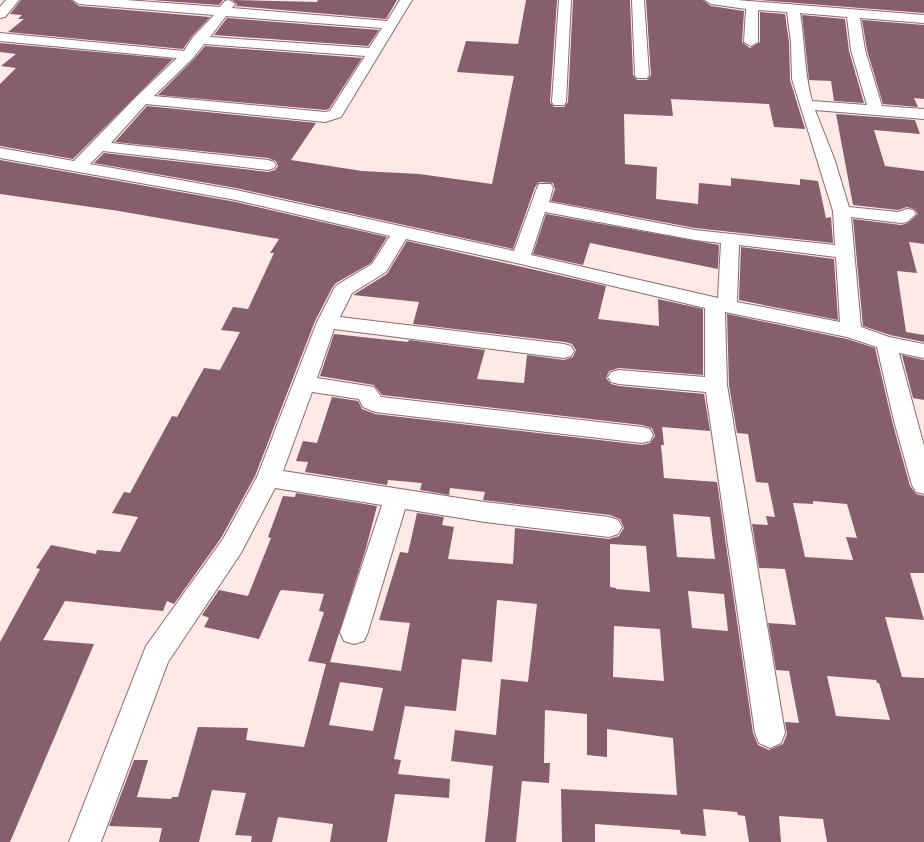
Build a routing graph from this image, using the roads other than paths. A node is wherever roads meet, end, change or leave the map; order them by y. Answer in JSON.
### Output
{"nodes":[{"id":1,"x":13,"y":0,"type":"edge"},
{"id":2,"x":78,"y":0,"type":"edge"},
{"id":3,"x":406,"y":0,"type":"edge"},
{"id":4,"x":565,"y":0,"type":"edge"},
{"id":5,"x":638,"y":0,"type":"edge"},
{"id":6,"x":711,"y":0,"type":"edge"},
{"id":7,"x":228,"y":6,"type":"edge"},
{"id":8,"x":752,"y":6,"type":"junction"},
{"id":9,"x":793,"y":9,"type":"junction"},
{"id":10,"x":853,"y":13,"type":"junction"},
{"id":11,"x":0,"y":14,"type":"edge"},
{"id":12,"x":924,"y":19,"type":"edge"},
{"id":13,"x":392,"y":24,"type":"junction"},
{"id":14,"x":0,"y":37,"type":"edge"},
{"id":15,"x":198,"y":40,"type":"junction"},
{"id":16,"x":751,"y":42,"type":"dead end"},
{"id":17,"x":375,"y":52,"type":"junction"},
{"id":18,"x":188,"y":55,"type":"junction"},
{"id":19,"x":642,"y":75,"type":"dead end"},
{"id":20,"x":142,"y":99,"type":"junction"},
{"id":21,"x":559,"y":102,"type":"dead end"},
{"id":22,"x":806,"y":105,"type":"junction"},
{"id":23,"x":876,"y":110,"type":"junction"},
{"id":24,"x":924,"y":114,"type":"edge"},
{"id":25,"x":99,"y":146,"type":"junction"},
{"id":26,"x":0,"y":152,"type":"edge"},
{"id":27,"x":268,"y":164,"type":"dead end"},
{"id":28,"x":77,"y":167,"type":"junction"},
{"id":29,"x":545,"y":188,"type":"dead end"},
{"id":30,"x":540,"y":206,"type":"junction"},
{"id":31,"x":842,"y":211,"type":"junction"},
{"id":32,"x":907,"y":214,"type":"dead end"},
{"id":33,"x":400,"y":233,"type":"junction"},
{"id":34,"x":730,"y":239,"type":"junction"},
{"id":35,"x":845,"y":252,"type":"junction"},
{"id":36,"x":521,"y":258,"type":"junction"},
{"id":37,"x":721,"y":305,"type":"junction"},
{"id":38,"x":326,"y":322,"type":"junction"},
{"id":39,"x":851,"y":331,"type":"junction"},
{"id":40,"x":886,"y":343,"type":"junction"},
{"id":41,"x":564,"y":351,"type":"dead end"},
{"id":42,"x":924,"y":351,"type":"edge"},
{"id":43,"x":619,"y":377,"type":"dead end"},
{"id":44,"x":304,"y":384,"type":"junction"},
{"id":45,"x":716,"y":385,"type":"junction"},
{"id":46,"x":642,"y":434,"type":"dead end"},
{"id":47,"x":265,"y":484,"type":"junction"},
{"id":48,"x":924,"y":485,"type":"edge"},
{"id":49,"x":391,"y":502,"type":"junction"},
{"id":50,"x":609,"y":527,"type":"dead end"},
{"id":51,"x":354,"y":632,"type":"dead end"},
{"id":52,"x":770,"y":733,"type":"dead end"},
{"id":53,"x":85,"y":842,"type":"edge"}],
"edges":[{"from":1,"to":11,"type":"street"},
{"from":2,"to":7,"type":"street"},
{"from":3,"to":13,"type":"street"},
{"from":4,"to":21,"type":"street"},
{"from":5,"to":19,"type":"street"},
{"from":6,"to":8,"type":"street"},
{"from":7,"to":13,"type":"street"},
{"from":7,"to":15,"type":"street"},
{"from":8,"to":9,"type":"street"},
{"from":8,"to":16,"type":"street"},
{"from":9,"to":10,"type":"street"},
{"from":9,"to":22,"type":"street"},
{"from":10,"to":12,"type":"street"},
{"from":10,"to":23,"type":"street"},
{"from":13,"to":17,"type":"street"},
{"from":14,"to":18,"type":"street"},
{"from":15,"to":17,"type":"street"},
{"from":15,"to":18,"type":"street"},
{"from":17,"to":20,"type":"street"},
{"from":18,"to":20,"type":"street"},
{"from":20,"to":25,"type":"street"},
{"from":22,"to":23,"type":"street"},
{"from":22,"to":31,"type":"street"},
{"from":23,"to":24,"type":"street"},
{"from":25,"to":27,"type":"street"},
{"from":25,"to":28,"type":"street"},
{"from":26,"to":28,"type":"street"},
{"from":28,"to":33,"type":"street"},
{"from":29,"to":30,"type":"street"},
{"from":30,"to":34,"type":"street"},
{"from":30,"to":36,"type":"street"},
{"from":31,"to":32,"type":"street"},
{"from":31,"to":35,"type":"street"},
{"from":33,"to":36,"type":"street"},
{"from":33,"to":38,"type":"street"},
{"from":34,"to":35,"type":"street"},
{"from":34,"to":37,"type":"street"},
{"from":35,"to":39,"type":"street"},
{"from":36,"to":37,"type":"street"},
{"from":37,"to":39,"type":"street"},
{"from":37,"to":45,"type":"street"},
{"from":38,"to":41,"type":"street"},
{"from":38,"to":44,"type":"street"},
{"from":39,"to":40,"type":"street"},
{"from":40,"to":42,"type":"street"},
{"from":40,"to":48,"type":"street"},
{"from":43,"to":45,"type":"street"},
{"from":44,"to":46,"type":"street"},
{"from":44,"to":47,"type":"street"},
{"from":45,"to":52,"type":"street"},
{"from":47,"to":49,"type":"street"},
{"from":47,"to":53,"type":"street"},
{"from":49,"to":50,"type":"street"},
{"from":49,"to":51,"type":"street"}]}
